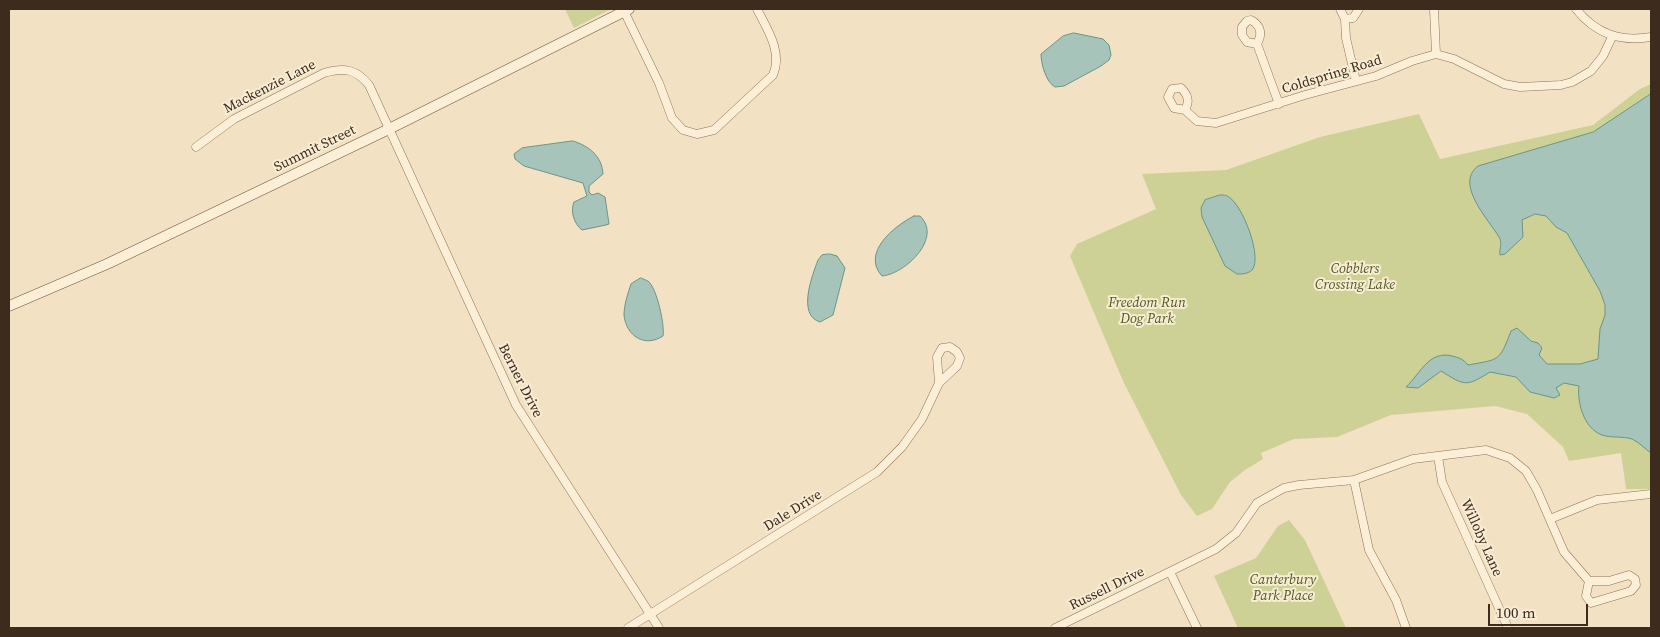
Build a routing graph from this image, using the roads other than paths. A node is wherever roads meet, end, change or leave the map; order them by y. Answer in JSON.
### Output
{"nodes":[{"id":1,"x":757,"y":9,"type":"edge"},
{"id":2,"x":1340,"y":9,"type":"edge"},
{"id":3,"x":1359,"y":9,"type":"edge"},
{"id":4,"x":1434,"y":9,"type":"edge"},
{"id":5,"x":1576,"y":9,"type":"edge"},
{"id":6,"x":625,"y":10,"type":"edge"},
{"id":7,"x":1345,"y":19,"type":"junction"},
{"id":8,"x":1612,"y":37,"type":"junction"},
{"id":9,"x":1651,"y":37,"type":"edge"},
{"id":10,"x":1257,"y":44,"type":"dead end"},
{"id":11,"x":1436,"y":54,"type":"junction"},
{"id":12,"x":1356,"y":82,"type":"junction"},
{"id":13,"x":1279,"y":104,"type":"junction"},
{"id":14,"x":1185,"y":110,"type":"dead end"},
{"id":15,"x":389,"y":129,"type":"junction"},
{"id":16,"x":196,"y":147,"type":"dead end"},
{"id":17,"x":9,"y":306,"type":"edge"},
{"id":18,"x":939,"y":383,"type":"dead end"},
{"id":19,"x":1438,"y":456,"type":"junction"},
{"id":20,"x":1354,"y":480,"type":"junction"},
{"id":21,"x":1651,"y":494,"type":"edge"},
{"id":22,"x":1550,"y":519,"type":"junction"},
{"id":23,"x":1170,"y":572,"type":"junction"},
{"id":24,"x":1589,"y":581,"type":"junction"},
{"id":25,"x":651,"y":615,"type":"junction"},
{"id":26,"x":628,"y":628,"type":"edge"},
{"id":27,"x":659,"y":628,"type":"edge"},
{"id":28,"x":1055,"y":628,"type":"edge"},
{"id":29,"x":1197,"y":628,"type":"edge"},
{"id":30,"x":1406,"y":628,"type":"edge"},
{"id":31,"x":1508,"y":628,"type":"edge"}],
"edges":[{"from":1,"to":6,"type":"street"},
{"from":2,"to":7,"type":"street"},
{"from":3,"to":7,"type":"street"},
{"from":4,"to":11,"type":"street"},
{"from":5,"to":8,"type":"street"},
{"from":6,"to":15,"type":"main road","name":"Summit Street"},
{"from":7,"to":12,"type":"street"},
{"from":8,"to":9,"type":"street"},
{"from":8,"to":11,"type":"street"},
{"from":10,"to":13,"type":"street"},
{"from":11,"to":12,"type":"street","name":"Coldspring Road"},
{"from":12,"to":13,"type":"street","name":"Coldspring Road"},
{"from":13,"to":14,"type":"street","name":"Coldspring Road"},
{"from":15,"to":16,"type":"street","name":"Mackenzie Lane"},
{"from":15,"to":17,"type":"main road","name":"Summit Street"},
{"from":15,"to":25,"type":"street","name":"Berner Drive"},
{"from":18,"to":25,"type":"street","name":"Dale Drive"},
{"from":19,"to":20,"type":"street","name":"Russell Drive"},
{"from":19,"to":22,"type":"street","name":"Russell Drive"},
{"from":19,"to":31,"type":"street","name":"Willoby Lane"},
{"from":20,"to":23,"type":"street","name":"Russell Drive"},
{"from":20,"to":30,"type":"street"},
{"from":21,"to":22,"type":"street"},
{"from":22,"to":24,"type":"street","name":"Russell Drive"},
{"from":23,"to":28,"type":"street","name":"Russell Drive"},
{"from":23,"to":29,"type":"street"},
{"from":24,"to":24,"type":"street"},
{"from":25,"to":26,"type":"street","name":"Dale Drive"},
{"from":25,"to":27,"type":"street","name":"Berner Drive"}]}
